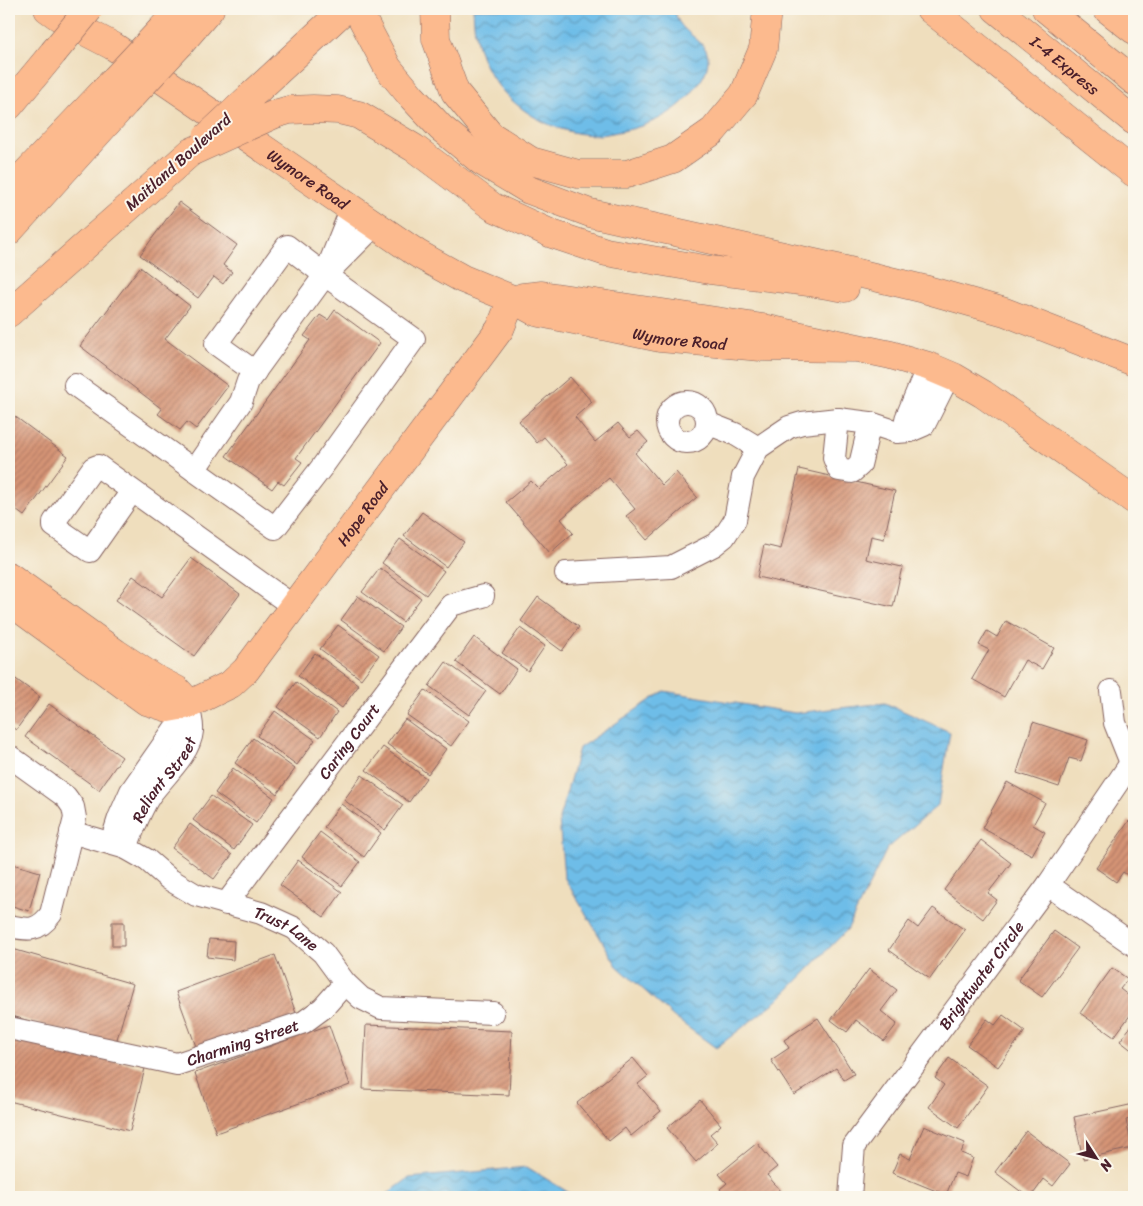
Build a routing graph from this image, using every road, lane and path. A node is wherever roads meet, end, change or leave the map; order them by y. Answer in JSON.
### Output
{"nodes":[{"id":1,"x":48,"y":9,"type":"edge"},
{"id":2,"x":74,"y":9,"type":"edge"},
{"id":3,"x":89,"y":9,"type":"edge"},
{"id":4,"x":180,"y":9,"type":"edge"},
{"id":5,"x":210,"y":9,"type":"edge"},
{"id":6,"x":435,"y":9,"type":"edge"},
{"id":7,"x":767,"y":9,"type":"edge"},
{"id":8,"x":930,"y":9,"type":"edge"},
{"id":9,"x":996,"y":9,"type":"edge"},
{"id":10,"x":1046,"y":9,"type":"edge"},
{"id":11,"x":1107,"y":9,"type":"edge"},
{"id":12,"x":346,"y":12,"type":"edge"},
{"id":13,"x":161,"y":26,"type":"edge"},
{"id":14,"x":1134,"y":30,"type":"edge"},
{"id":15,"x":112,"y":46,"type":"junction"},
{"id":16,"x":1134,"y":81,"type":"edge"},
{"id":17,"x":108,"y":91,"type":"junction"},
{"id":18,"x":9,"y":106,"type":"edge"},
{"id":19,"x":1134,"y":122,"type":"edge"},
{"id":20,"x":191,"y":152,"type":"junction"},
{"id":21,"x":9,"y":172,"type":"edge"},
{"id":22,"x":1134,"y":173,"type":"edge"},
{"id":23,"x":9,"y":191,"type":"edge"},
{"id":24,"x":351,"y":210,"type":"junction"},
{"id":25,"x":374,"y":226,"type":"junction"},
{"id":26,"x":9,"y":231,"type":"edge"},
{"id":27,"x":325,"y":275,"type":"junction"},
{"id":28,"x":512,"y":299,"type":"junction"},
{"id":29,"x":9,"y":313,"type":"edge"},
{"id":30,"x":1066,"y":334,"type":"junction"},
{"id":31,"x":1134,"y":362,"type":"edge"},
{"id":32,"x":938,"y":371,"type":"junction"},
{"id":33,"x":255,"y":372,"type":"junction"},
{"id":34,"x":75,"y":385,"type":"dead end"},
{"id":35,"x":838,"y":419,"type":"junction"},
{"id":36,"x":707,"y":423,"type":"dead end"},
{"id":37,"x":870,"y":424,"type":"junction"},
{"id":38,"x":758,"y":448,"type":"junction"},
{"id":39,"x":194,"y":470,"type":"junction"},
{"id":40,"x":132,"y":491,"type":"dead end"},
{"id":41,"x":1134,"y":500,"type":"edge"},
{"id":42,"x":566,"y":573,"type":"dead end"},
{"id":43,"x":9,"y":576,"type":"edge"},
{"id":44,"x":483,"y":596,"type":"dead end"},
{"id":45,"x":9,"y":601,"type":"edge"},
{"id":46,"x":294,"y":606,"type":"junction"},
{"id":47,"x":1112,"y":691,"type":"dead end"},
{"id":48,"x":189,"y":706,"type":"junction"},
{"id":49,"x":9,"y":756,"type":"edge"},
{"id":50,"x":1132,"y":762,"type":"edge"},
{"id":51,"x":71,"y":832,"type":"junction"},
{"id":52,"x":119,"y":846,"type":"junction"},
{"id":53,"x":1048,"y":885,"type":"junction"},
{"id":54,"x":226,"y":904,"type":"junction"},
{"id":55,"x":9,"y":926,"type":"edge"},
{"id":56,"x":1134,"y":945,"type":"edge"},
{"id":57,"x":345,"y":983,"type":"junction"},
{"id":58,"x":493,"y":1013,"type":"dead end"},
{"id":59,"x":9,"y":1028,"type":"edge"},
{"id":60,"x":850,"y":1197,"type":"edge"}],
"edges":[{"from":1,"to":15,"type":"main road","name":"Wymore Road"},
{"from":2,"to":15,"type":"main road","name":"Wymore Road"},
{"from":3,"to":18,"type":"main road","bridge":true},
{"from":4,"to":13,"type":"main road"},
{"from":5,"to":13,"type":"main road"},
{"from":6,"to":7,"type":"main road"},
{"from":8,"to":22,"type":"main road"},
{"from":9,"to":19,"type":"main road","name":"I-4 Express"},
{"from":10,"to":16,"type":"main road","name":"I-4 Express"},
{"from":11,"to":14,"type":"main road"},
{"from":12,"to":20,"type":"main road","name":"Maitland Boulevard","bridge":true},
{"from":12,"to":30,"type":"main road"},
{"from":13,"to":17,"type":"main road","bridge":true},
{"from":15,"to":24,"type":"main road","name":"Wymore Road"},
{"from":17,"to":21,"type":"main road"},
{"from":17,"to":23,"type":"main road"},
{"from":17,"to":26,"type":"main road"},
{"from":20,"to":29,"type":"main road","name":"Maitland Boulevard"},
{"from":20,"to":30,"type":"main road","bridge":true},
{"from":24,"to":25,"type":"main road","name":"Wymore Road"},
{"from":24,"to":27,"type":"street"},
{"from":25,"to":27,"type":"street"},
{"from":25,"to":28,"type":"main road","name":"Wymore Road"},
{"from":27,"to":33,"type":"street"},
{"from":27,"to":33,"type":"street"},
{"from":27,"to":39,"type":"street"},
{"from":28,"to":32,"type":"main road","name":"Wymore Road"},
{"from":28,"to":46,"type":"main road","name":"Hope Road"},
{"from":30,"to":31,"type":"main road"},
{"from":32,"to":37,"type":"street"},
{"from":32,"to":41,"type":"main road","name":"Wymore Road"},
{"from":33,"to":39,"type":"street"},
{"from":34,"to":39,"type":"street"},
{"from":35,"to":37,"type":"street"},
{"from":35,"to":37,"type":"street"},
{"from":35,"to":38,"type":"street"},
{"from":36,"to":38,"type":"street"},
{"from":38,"to":42,"type":"street"},
{"from":40,"to":46,"type":"street"},
{"from":43,"to":48,"type":"main road"},
{"from":44,"to":54,"type":"street","name":"Caring Court"},
{"from":45,"to":48,"type":"main road","name":"Hope Road"},
{"from":46,"to":48,"type":"main road","name":"Hope Road"},
{"from":47,"to":50,"type":"street"},
{"from":48,"to":52,"type":"street","name":"Reliant Street"},
{"from":49,"to":51,"type":"street"},
{"from":50,"to":53,"type":"street","name":"Brightwater Circle"},
{"from":51,"to":52,"type":"street","name":"Trust Lane"},
{"from":51,"to":55,"type":"street"},
{"from":52,"to":54,"type":"street","name":"Trust Lane"},
{"from":53,"to":56,"type":"street"},
{"from":53,"to":60,"type":"street","name":"Brightwater Circle"},
{"from":54,"to":57,"type":"street","name":"Trust Lane"},
{"from":57,"to":58,"type":"street","name":"Trust Lane"},
{"from":57,"to":59,"type":"street","name":"Charming Street"}]}
